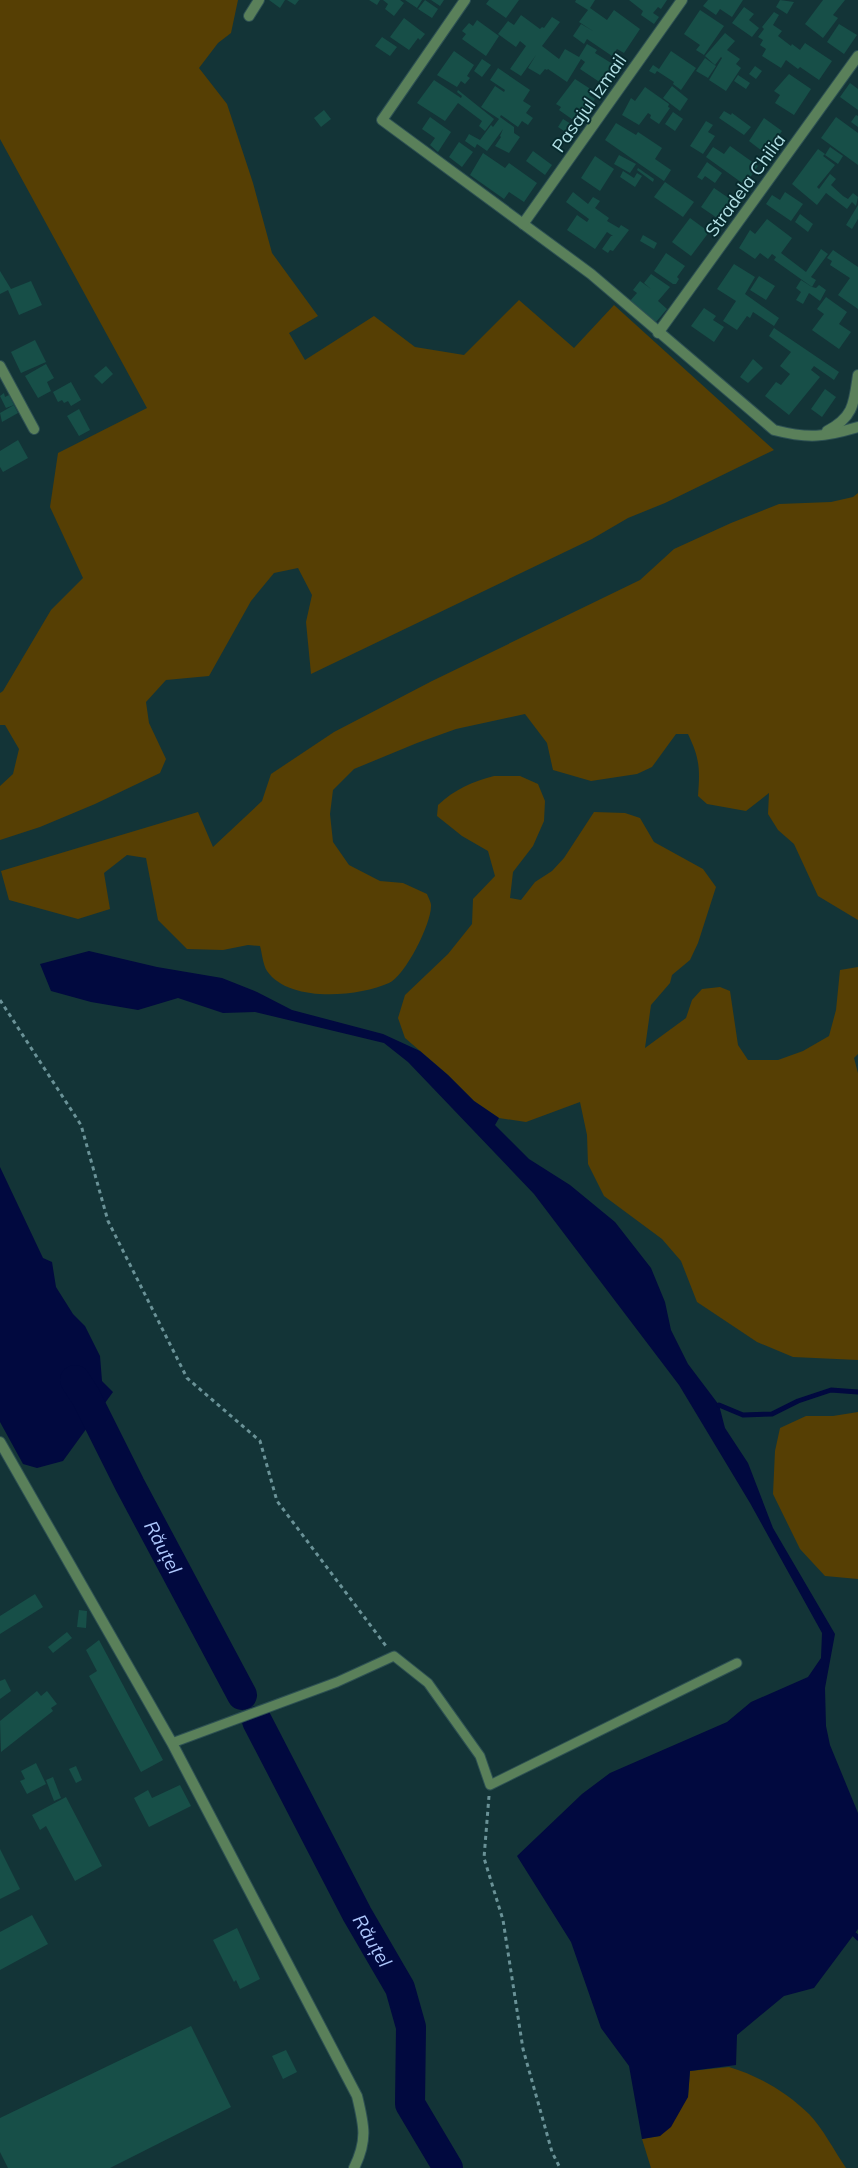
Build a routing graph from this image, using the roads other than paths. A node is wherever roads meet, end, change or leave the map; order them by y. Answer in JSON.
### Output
{"nodes":[{"id":1,"x":259,"y":0,"type":"edge"},
{"id":2,"x":465,"y":0,"type":"edge"},
{"id":3,"x":682,"y":0,"type":"edge"},
{"id":4,"x":249,"y":16,"type":"dead end"},
{"id":5,"x":858,"y":56,"type":"edge"},
{"id":6,"x":523,"y":224,"type":"junction"},
{"id":7,"x":658,"y":333,"type":"junction"},
{"id":8,"x":0,"y":366,"type":"edge"},
{"id":9,"x":857,"y":384,"type":"edge"},
{"id":10,"x":858,"y":427,"type":"edge"},
{"id":11,"x":34,"y":429,"type":"dead end"},
{"id":12,"x":806,"y":437,"type":"junction"},
{"id":13,"x":0,"y":1442,"type":"edge"},
{"id":14,"x":737,"y":1663,"type":"dead end"},
{"id":15,"x":172,"y":1744,"type":"junction"},
{"id":16,"x":354,"y":2168,"type":"edge"}],
"edges":[{"from":1,"to":4,"type":"street"},
{"from":2,"to":6,"type":"street"},
{"from":3,"to":6,"type":"street","name":"Pasajul Izmail"},
{"from":5,"to":7,"type":"street","name":"Stradela Chilia"},
{"from":6,"to":7,"type":"street"},
{"from":7,"to":12,"type":"street"},
{"from":8,"to":11,"type":"street"},
{"from":9,"to":12,"type":"street"},
{"from":10,"to":12,"type":"street"},
{"from":13,"to":15,"type":"street"},
{"from":14,"to":15,"type":"lane"},
{"from":15,"to":16,"type":"street"}]}
